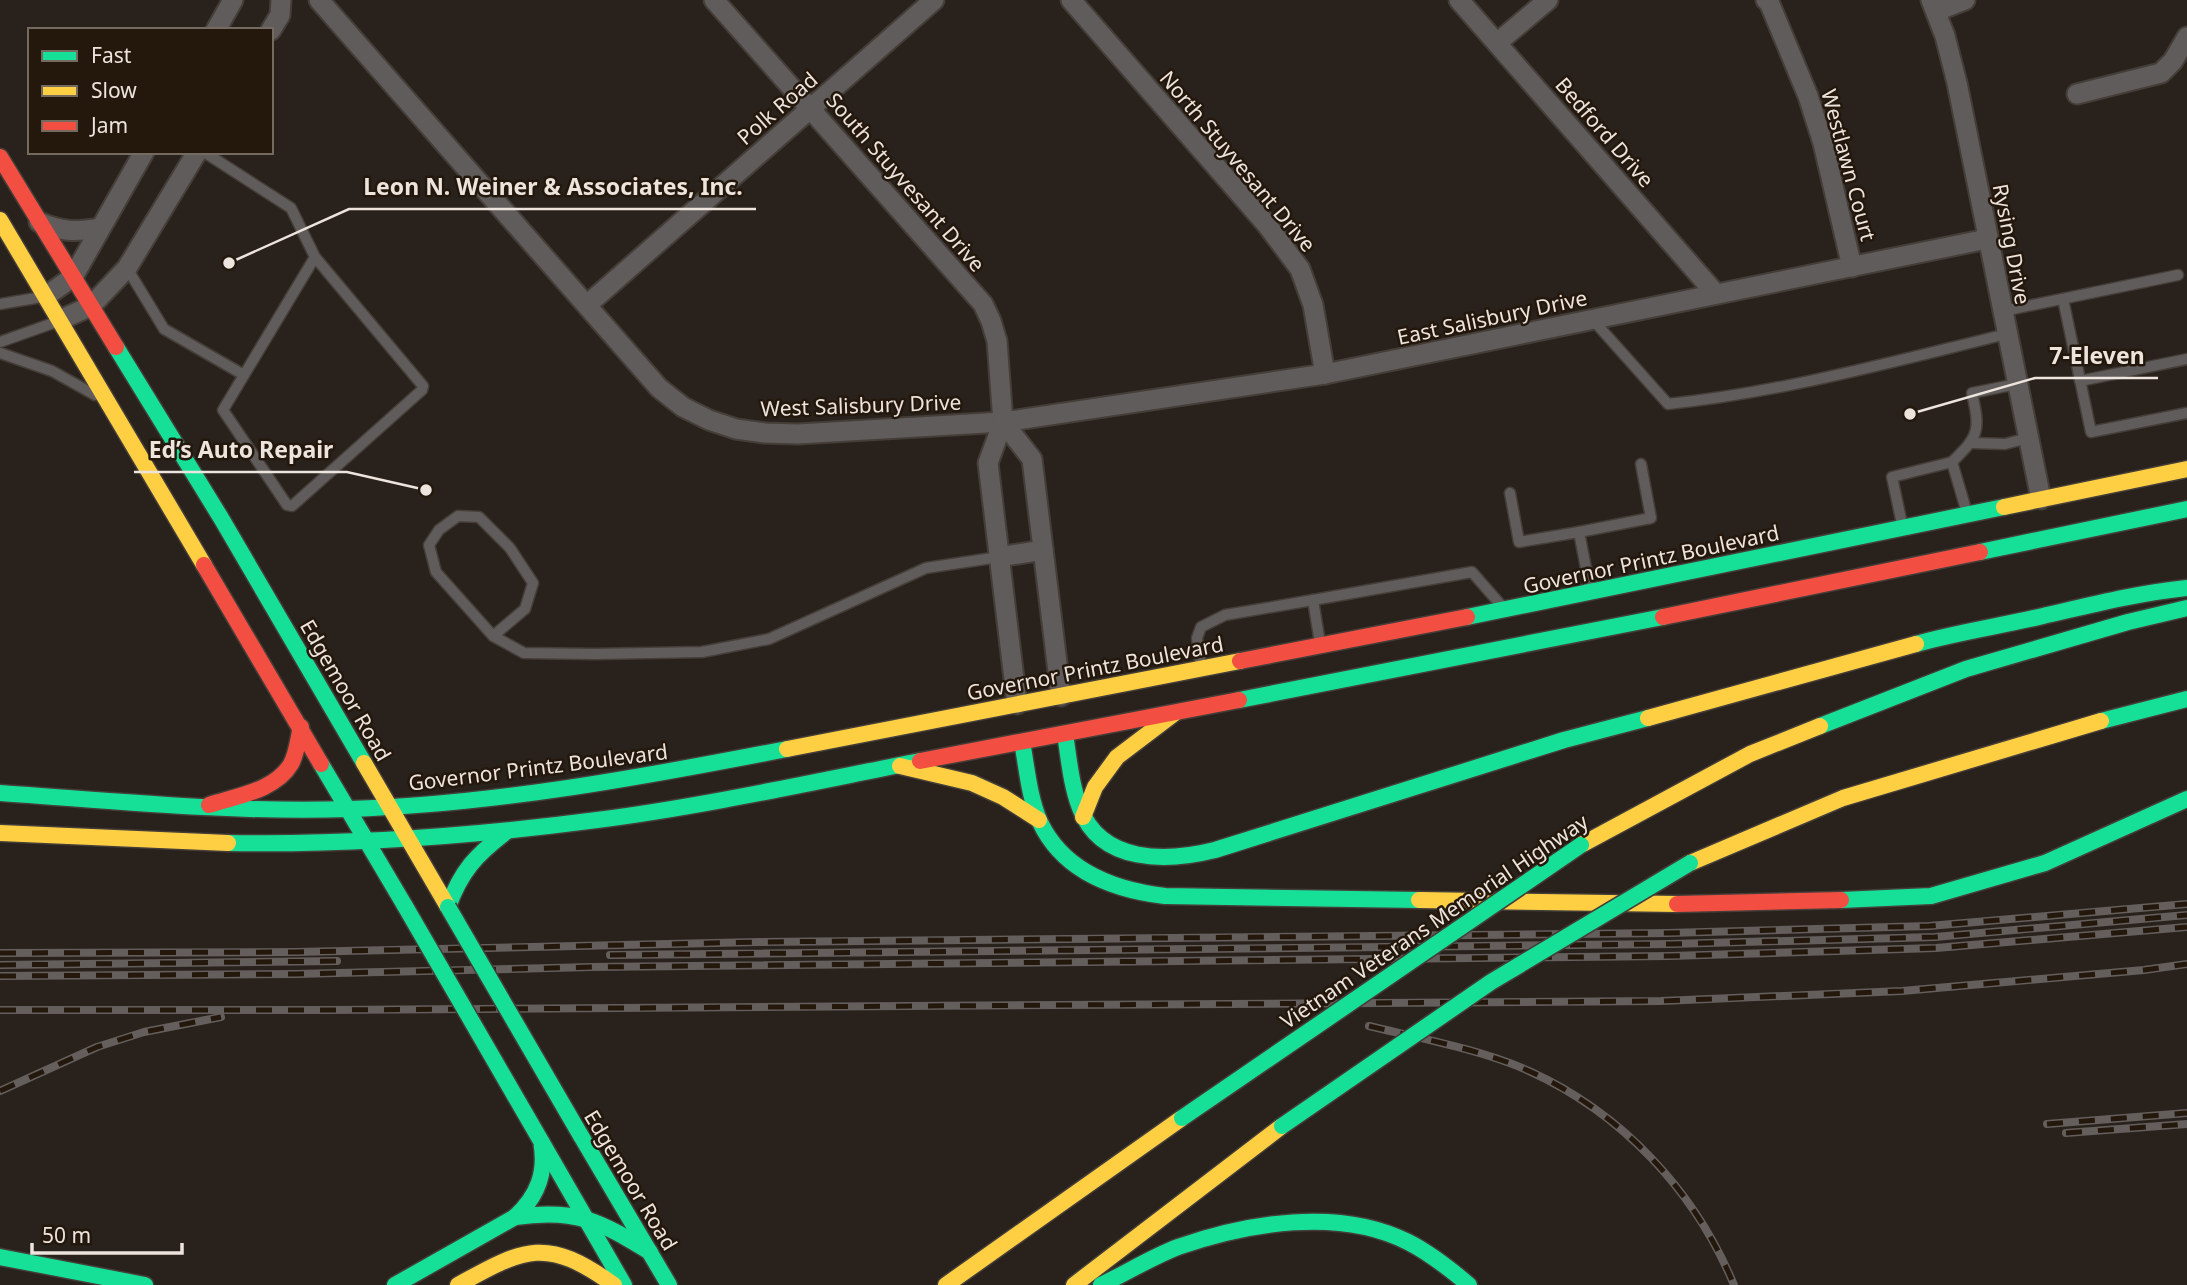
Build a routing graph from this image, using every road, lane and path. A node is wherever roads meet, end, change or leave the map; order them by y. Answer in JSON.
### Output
{"nodes":[{"id":1,"x":233,"y":0,"type":"edge"},
{"id":2,"x":281,"y":0,"type":"edge"},
{"id":3,"x":319,"y":0,"type":"edge"},
{"id":4,"x":714,"y":0,"type":"edge"},
{"id":5,"x":934,"y":0,"type":"edge"},
{"id":6,"x":1071,"y":0,"type":"edge"},
{"id":7,"x":1460,"y":0,"type":"edge"},
{"id":8,"x":1548,"y":0,"type":"edge"},
{"id":9,"x":1766,"y":0,"type":"edge"},
{"id":10,"x":1965,"y":0,"type":"edge"},
{"id":11,"x":1934,"y":6,"type":"edge"},
{"id":12,"x":217,"y":28,"type":"edge"},
{"id":13,"x":272,"y":28,"type":"edge"},
{"id":14,"x":2187,"y":37,"type":"edge"},
{"id":15,"x":1497,"y":43,"type":"junction"},
{"id":16,"x":2077,"y":94,"type":"dead end"},
{"id":17,"x":811,"y":108,"type":"junction"},
{"id":18,"x":143,"y":154,"type":"edge"},
{"id":19,"x":196,"y":154,"type":"edge"},
{"id":20,"x":207,"y":154,"type":"edge"},
{"id":21,"x":0,"y":157,"type":"edge"},
{"id":22,"x":0,"y":220,"type":"edge"},
{"id":23,"x":39,"y":222,"type":"junction"},
{"id":24,"x":100,"y":228,"type":"junction"},
{"id":25,"x":1987,"y":239,"type":"junction"},
{"id":26,"x":315,"y":257,"type":"junction"},
{"id":27,"x":1852,"y":267,"type":"junction"},
{"id":28,"x":127,"y":268,"type":"junction"},
{"id":29,"x":2178,"y":275,"type":"dead end"},
{"id":30,"x":73,"y":277,"type":"junction"},
{"id":31,"x":1716,"y":294,"type":"junction"},
{"id":32,"x":46,"y":296,"type":"junction"},
{"id":33,"x":2063,"y":299,"type":"junction"},
{"id":34,"x":0,"y":304,"type":"edge"},
{"id":35,"x":91,"y":306,"type":"junction"},
{"id":36,"x":587,"y":306,"type":"junction"},
{"id":37,"x":2002,"y":311,"type":"junction"},
{"id":38,"x":60,"y":320,"type":"junction"},
{"id":39,"x":1593,"y":320,"type":"junction"},
{"id":40,"x":2007,"y":334,"type":"junction"},
{"id":41,"x":0,"y":342,"type":"edge"},
{"id":42,"x":0,"y":353,"type":"edge"},
{"id":43,"x":2187,"y":359,"type":"edge"},
{"id":44,"x":1325,"y":374,"type":"junction"},
{"id":45,"x":244,"y":375,"type":"junction"},
{"id":46,"x":2080,"y":381,"type":"junction"},
{"id":47,"x":2017,"y":384,"type":"junction"},
{"id":48,"x":107,"y":402,"type":"junction"},
{"id":49,"x":2187,"y":413,"type":"edge"},
{"id":50,"x":1003,"y":422,"type":"junction"},
{"id":51,"x":2028,"y":438,"type":"junction"},
{"id":52,"x":1972,"y":443,"type":"junction"},
{"id":53,"x":1952,"y":462,"type":"junction"},
{"id":54,"x":1641,"y":464,"type":"dead end"},
{"id":55,"x":2187,"y":469,"type":"edge"},
{"id":56,"x":1510,"y":493,"type":"dead end"},
{"id":57,"x":2187,"y":509,"type":"edge"},
{"id":58,"x":1968,"y":515,"type":"junction"},
{"id":59,"x":2045,"y":518,"type":"junction"},
{"id":60,"x":1902,"y":528,"type":"junction"},
{"id":61,"x":1579,"y":532,"type":"junction"},
{"id":62,"x":1043,"y":550,"type":"junction"},
{"id":63,"x":999,"y":557,"type":"junction"},
{"id":64,"x":2187,"y":588,"type":"edge"},
{"id":65,"x":1591,"y":593,"type":"junction"},
{"id":66,"x":1313,"y":600,"type":"junction"},
{"id":67,"x":2187,"y":608,"type":"edge"},
{"id":68,"x":1505,"y":610,"type":"junction"},
{"id":69,"x":493,"y":636,"type":"junction"},
{"id":70,"x":1321,"y":646,"type":"junction"},
{"id":71,"x":1495,"y":651,"type":"junction"},
{"id":72,"x":1201,"y":669,"type":"junction"},
{"id":73,"x":2187,"y":699,"type":"edge"},
{"id":74,"x":1175,"y":713,"type":"junction"},
{"id":75,"x":1063,"y":715,"type":"junction"},
{"id":76,"x":1019,"y":723,"type":"junction"},
{"id":77,"x":301,"y":727,"type":"junction"},
{"id":78,"x":900,"y":766,"type":"junction"},
{"id":79,"x":0,"y":793,"type":"edge"},
{"id":80,"x":2187,"y":799,"type":"edge"},
{"id":81,"x":202,"y":807,"type":"junction"},
{"id":82,"x":390,"y":807,"type":"junction"},
{"id":83,"x":348,"y":809,"type":"junction"},
{"id":84,"x":1083,"y":817,"type":"junction"},
{"id":85,"x":1039,"y":820,"type":"junction"},
{"id":86,"x":506,"y":832,"type":"junction"},
{"id":87,"x":0,"y":833,"type":"edge"},
{"id":88,"x":409,"y":839,"type":"junction"},
{"id":89,"x":367,"y":842,"type":"junction"},
{"id":90,"x":448,"y":907,"type":"junction"},
{"id":91,"x":541,"y":1141,"type":"junction"},
{"id":92,"x":514,"y":1217,"type":"junction"},
{"id":93,"x":587,"y":1217,"type":"junction"},
{"id":94,"x":650,"y":1252,"type":"junction"},
{"id":95,"x":0,"y":1257,"type":"edge"},
{"id":96,"x":145,"y":1285,"type":"edge"},
{"id":97,"x":395,"y":1285,"type":"edge"},
{"id":98,"x":458,"y":1285,"type":"edge"},
{"id":99,"x":614,"y":1285,"type":"edge"},
{"id":100,"x":624,"y":1285,"type":"edge"},
{"id":101,"x":669,"y":1285,"type":"edge"},
{"id":102,"x":946,"y":1285,"type":"edge"},
{"id":103,"x":1074,"y":1285,"type":"edge"},
{"id":104,"x":1101,"y":1285,"type":"edge"},
{"id":105,"x":1469,"y":1285,"type":"edge"}],
"edges":[{"from":1,"to":12,"type":"street"},
{"from":2,"to":13,"type":"street"},
{"from":3,"to":36,"type":"street","name":"West Salisbury Drive"},
{"from":4,"to":17,"type":"street","name":"South Stuyvesant Drive"},
{"from":5,"to":17,"type":"street","name":"Polk Road"},
{"from":6,"to":44,"type":"street","name":"North Stuyvesant Drive"},
{"from":7,"to":15,"type":"street","name":"Bedford Drive"},
{"from":8,"to":15,"type":"street"},
{"from":9,"to":27,"type":"street","name":"Westlawn Court"},
{"from":10,"to":11,"type":"street"},
{"from":11,"to":25,"type":"street","name":"Rysing Drive"},
{"from":14,"to":16,"type":"street"},
{"from":15,"to":31,"type":"street","name":"Bedford Drive"},
{"from":17,"to":36,"type":"street","name":"Polk Road"},
{"from":17,"to":50,"type":"street","name":"South Stuyvesant Drive"},
{"from":18,"to":24,"type":"street"},
{"from":19,"to":28,"type":"street"},
{"from":20,"to":26,"type":"lane"},
{"from":21,"to":23,"type":"main road","name":"Edgemoor Road"},
{"from":22,"to":32,"type":"main road"},
{"from":23,"to":24,"type":"street"},
{"from":23,"to":30,"type":"main road","name":"Edgemoor Road"},
{"from":24,"to":30,"type":"street"},
{"from":25,"to":27,"type":"street","name":"East Salisbury Drive"},
{"from":25,"to":37,"type":"street","name":"Rysing Drive"},
{"from":26,"to":45,"type":"lane"},
{"from":26,"to":45,"type":"lane"},
{"from":27,"to":31,"type":"street","name":"East Salisbury Drive"},
{"from":28,"to":35,"type":"street"},
{"from":28,"to":45,"type":"lane"},
{"from":29,"to":33,"type":"lane"},
{"from":30,"to":32,"type":"street"},
{"from":30,"to":35,"type":"main road","name":"Edgemoor Road"},
{"from":31,"to":39,"type":"street","name":"East Salisbury Drive"},
{"from":32,"to":34,"type":"lane"},
{"from":32,"to":38,"type":"main road"},
{"from":33,"to":37,"type":"lane"},
{"from":33,"to":46,"type":"lane"},
{"from":35,"to":38,"type":"street"},
{"from":35,"to":82,"type":"main road","name":"Edgemoor Road"},
{"from":36,"to":50,"type":"street","name":"West Salisbury Drive"},
{"from":37,"to":40,"type":"street","name":"Rysing Drive"},
{"from":38,"to":41,"type":"lane"},
{"from":38,"to":48,"type":"main road"},
{"from":39,"to":40,"type":"lane"},
{"from":39,"to":44,"type":"street","name":"East Salisbury Drive"},
{"from":40,"to":47,"type":"street","name":"Rysing Drive"},
{"from":42,"to":48,"type":"lane"},
{"from":43,"to":46,"type":"lane"},
{"from":44,"to":50,"type":"street","name":"East Salisbury Drive"},
{"from":46,"to":49,"type":"lane"},
{"from":47,"to":51,"type":"street","name":"Rysing Drive"},
{"from":47,"to":52,"type":"lane"},
{"from":48,"to":77,"type":"main road"},
{"from":50,"to":62,"type":"street"},
{"from":50,"to":63,"type":"street","name":"South Stuyvesant Drive"},
{"from":51,"to":52,"type":"lane"},
{"from":51,"to":59,"type":"street","name":"Rysing Drive"},
{"from":52,"to":53,"type":"lane"},
{"from":53,"to":58,"type":"lane"},
{"from":53,"to":60,"type":"lane"},
{"from":54,"to":61,"type":"lane"},
{"from":55,"to":59,"type":"main road","name":"Governor Printz Boulevard"},
{"from":56,"to":61,"type":"lane"},
{"from":57,"to":59,"type":"main road","name":"Governor Printz Boulevard"},
{"from":58,"to":59,"type":"main road","name":"Governor Printz Boulevard"},
{"from":58,"to":60,"type":"main road","name":"Governor Printz Boulevard"},
{"from":59,"to":71,"type":"main road","name":"Governor Printz Boulevard"},
{"from":60,"to":65,"type":"main road","name":"Governor Printz Boulevard"},
{"from":61,"to":65,"type":"lane"},
{"from":62,"to":63,"type":"street"},
{"from":62,"to":75,"type":"street"},
{"from":63,"to":69,"type":"lane"},
{"from":63,"to":76,"type":"street","name":"South Stuyvesant Drive"},
{"from":64,"to":84,"type":"main road"},
{"from":65,"to":68,"type":"main road","name":"Governor Printz Boulevard"},
{"from":66,"to":68,"type":"lane"},
{"from":66,"to":70,"type":"lane"},
{"from":66,"to":72,"type":"lane"},
{"from":67,"to":102,"type":"main road","name":"Vietnam Veterans Memorial Highway","bridge":true},
{"from":68,"to":70,"type":"main road","name":"Governor Printz Boulevard"},
{"from":68,"to":71,"type":"main road"},
{"from":69,"to":69,"type":"lane"},
{"from":70,"to":72,"type":"main road","name":"Governor Printz Boulevard"},
{"from":71,"to":74,"type":"main road","name":"Governor Printz Boulevard"},
{"from":72,"to":75,"type":"main road","name":"Governor Printz Boulevard"},
{"from":73,"to":103,"type":"main road","bridge":true},
{"from":74,"to":75,"type":"main road","name":"Governor Printz Boulevard"},
{"from":74,"to":84,"type":"main road"},
{"from":75,"to":76,"type":"main road","name":"Governor Printz Boulevard"},
{"from":75,"to":76,"type":"main road","name":"Governor Printz Boulevard"},
{"from":75,"to":84,"type":"main road"},
{"from":76,"to":78,"type":"main road","name":"Governor Printz Boulevard"},
{"from":76,"to":82,"type":"main road","name":"Governor Printz Boulevard"},
{"from":76,"to":85,"type":"main road"},
{"from":77,"to":81,"type":"main road"},
{"from":77,"to":83,"type":"main road"},
{"from":78,"to":85,"type":"main road"},
{"from":78,"to":86,"type":"main road","name":"Governor Printz Boulevard"},
{"from":79,"to":81,"type":"main road","name":"Governor Printz Boulevard"},
{"from":80,"to":85,"type":"main road"},
{"from":81,"to":83,"type":"main road","name":"Governor Printz Boulevard"},
{"from":82,"to":83,"type":"main road","name":"Governor Printz Boulevard"},
{"from":82,"to":88,"type":"main road","name":"Edgemoor Road"},
{"from":83,"to":89,"type":"main road"},
{"from":86,"to":88,"type":"main road","name":"Governor Printz Boulevard"},
{"from":86,"to":90,"type":"main road"},
{"from":87,"to":89,"type":"main road","name":"Governor Printz Boulevard"},
{"from":88,"to":89,"type":"main road","name":"Governor Printz Boulevard"},
{"from":88,"to":90,"type":"main road","name":"Edgemoor Road"},
{"from":89,"to":91,"type":"main road","bridge":true},
{"from":90,"to":94,"type":"main road","name":"Edgemoor Road","bridge":true},
{"from":91,"to":92,"type":"main road"},
{"from":91,"to":93,"type":"main road"},
{"from":92,"to":93,"type":"main road"},
{"from":92,"to":97,"type":"main road"},
{"from":93,"to":94,"type":"main road"},
{"from":93,"to":100,"type":"main road"},
{"from":94,"to":101,"type":"main road","name":"Edgemoor Road"},
{"from":95,"to":96,"type":"main road"},
{"from":98,"to":99,"type":"main road"},
{"from":104,"to":105,"type":"main road"}]}
